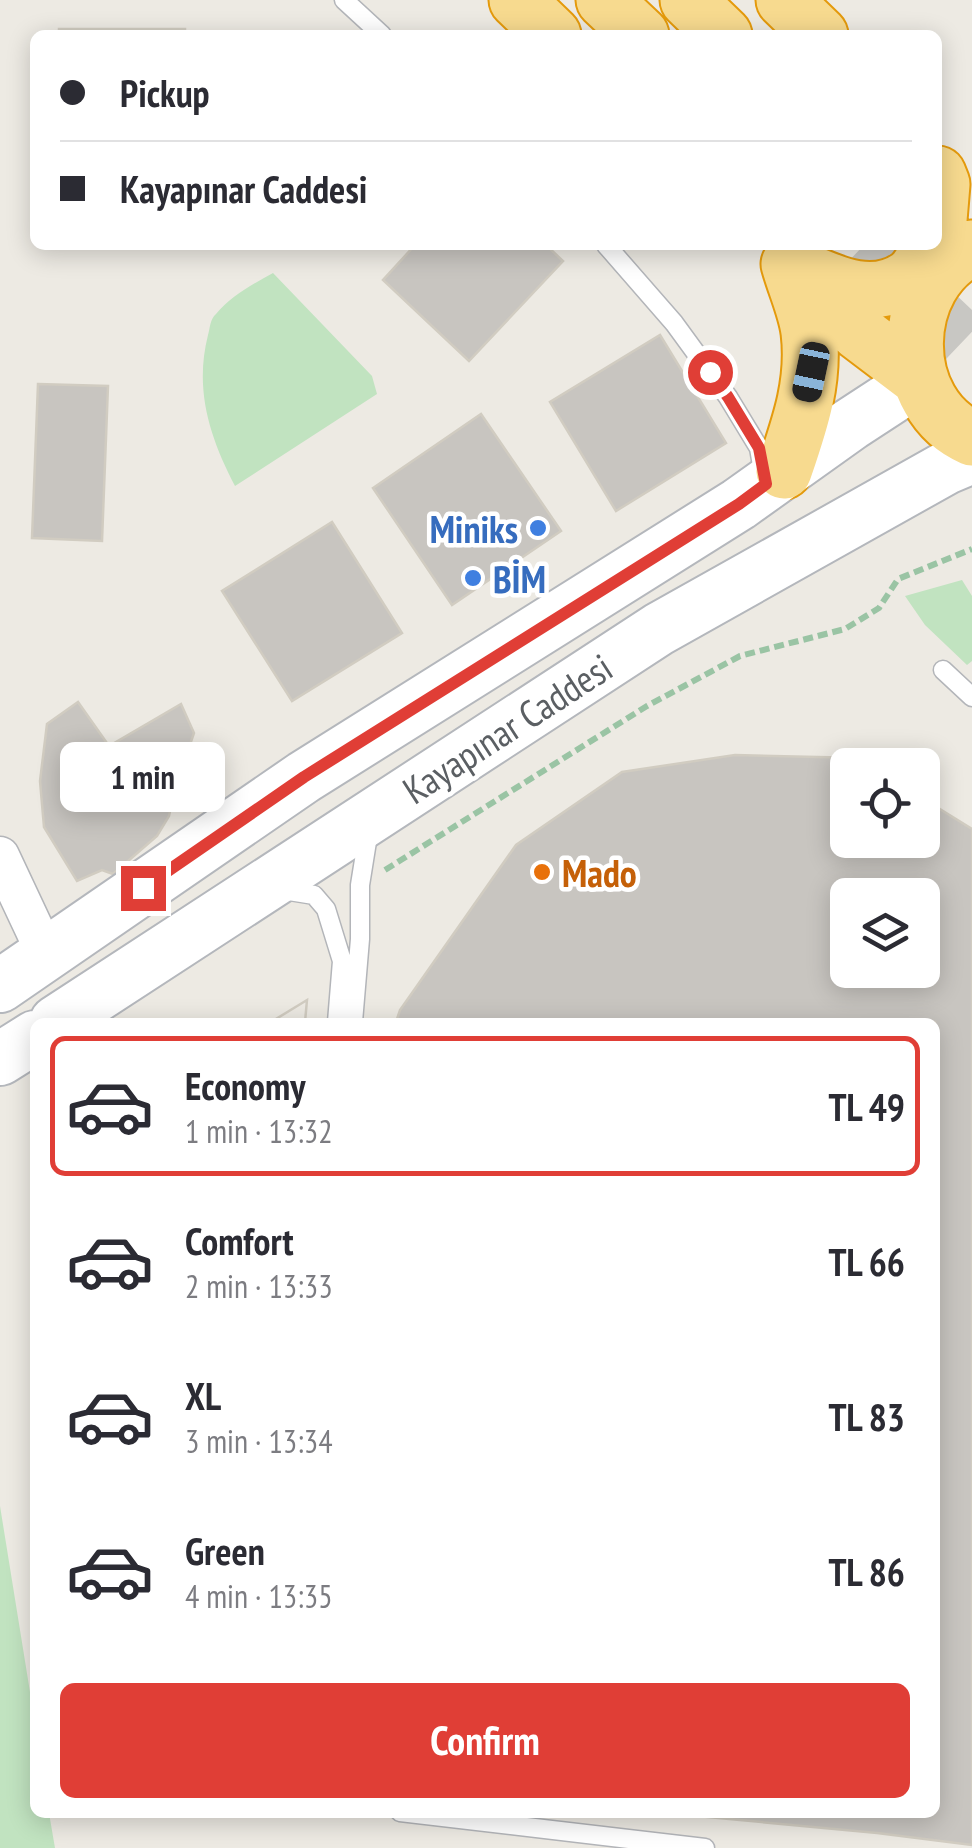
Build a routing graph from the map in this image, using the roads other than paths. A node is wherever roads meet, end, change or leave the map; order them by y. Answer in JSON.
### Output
{"nodes":[{"id":1,"x":344,"y":0,"type":"edge"},
{"id":2,"x":517,"y":0,"type":"edge"},
{"id":3,"x":604,"y":0,"type":"edge"},
{"id":4,"x":688,"y":0,"type":"edge"},
{"id":5,"x":784,"y":0,"type":"edge"},
{"id":6,"x":377,"y":30,"type":"edge"},
{"id":7,"x":548,"y":30,"type":"edge"},
{"id":8,"x":636,"y":30,"type":"edge"},
{"id":9,"x":719,"y":30,"type":"edge"},
{"id":10,"x":815,"y":30,"type":"edge"},
{"id":11,"x":942,"y":146,"type":"edge"},
{"id":12,"x":972,"y":168,"type":"edge"},
{"id":13,"x":972,"y":248,"type":"edge"},
{"id":14,"x":610,"y":250,"type":"edge"},
{"id":15,"x":928,"y":250,"type":"edge"},
{"id":16,"x":779,"y":254,"type":"edge"},
{"id":17,"x":920,"y":379,"type":"junction"},
{"id":18,"x":972,"y":438,"type":"edge"},
{"id":19,"x":972,"y":457,"type":"edge"},
{"id":20,"x":775,"y":478,"type":"junction"},
{"id":21,"x":943,"y":670,"type":"dead end"},
{"id":22,"x":972,"y":697,"type":"edge"},
{"id":23,"x":371,"y":817,"type":"junction"},
{"id":24,"x":0,"y":856,"type":"edge"},
{"id":25,"x":257,"y":892,"type":"junction"},
{"id":26,"x":46,"y":954,"type":"junction"},
{"id":27,"x":0,"y":986,"type":"edge"},
{"id":28,"x":62,"y":1018,"type":"edge"},
{"id":29,"x":337,"y":1018,"type":"edge"},
{"id":30,"x":354,"y":1018,"type":"edge"},
{"id":31,"x":30,"y":1039,"type":"edge"},
{"id":32,"x":0,"y":1060,"type":"edge"},
{"id":33,"x":451,"y":1818,"type":"edge"},
{"id":34,"x":705,"y":1848,"type":"edge"}],
"edges":[{"from":1,"to":6,"type":"lane"},
{"from":2,"to":7,"type":"highway"},
{"from":3,"to":8,"type":"highway"},
{"from":4,"to":9,"type":"highway"},
{"from":5,"to":10,"type":"highway"},
{"from":11,"to":12,"type":"highway"},
{"from":13,"to":17,"type":"highway"},
{"from":14,"to":20,"type":"lane"},
{"from":15,"to":16,"type":"highway"},
{"from":16,"to":17,"type":"highway"},
{"from":16,"to":20,"type":"highway"},
{"from":17,"to":18,"type":"highway"},
{"from":17,"to":20,"type":"main road","name":"Kayapınar Caddesi"},
{"from":19,"to":23,"type":"main road","name":"Kayapınar Caddesi"},
{"from":20,"to":26,"type":"main road","name":"Kayapınar Caddesi"},
{"from":21,"to":22,"type":"lane"},
{"from":23,"to":25,"type":"main road","name":"Kayapınar Caddesi"},
{"from":23,"to":30,"type":"lane"},
{"from":24,"to":26,"type":"street"},
{"from":25,"to":28,"type":"main road","name":"Kayapınar Caddesi"},
{"from":25,"to":29,"type":"lane"},
{"from":26,"to":27,"type":"main road","name":"Kayapınar Caddesi"},
{"from":31,"to":32,"type":"main road"},
{"from":33,"to":34,"type":"lane"}]}
